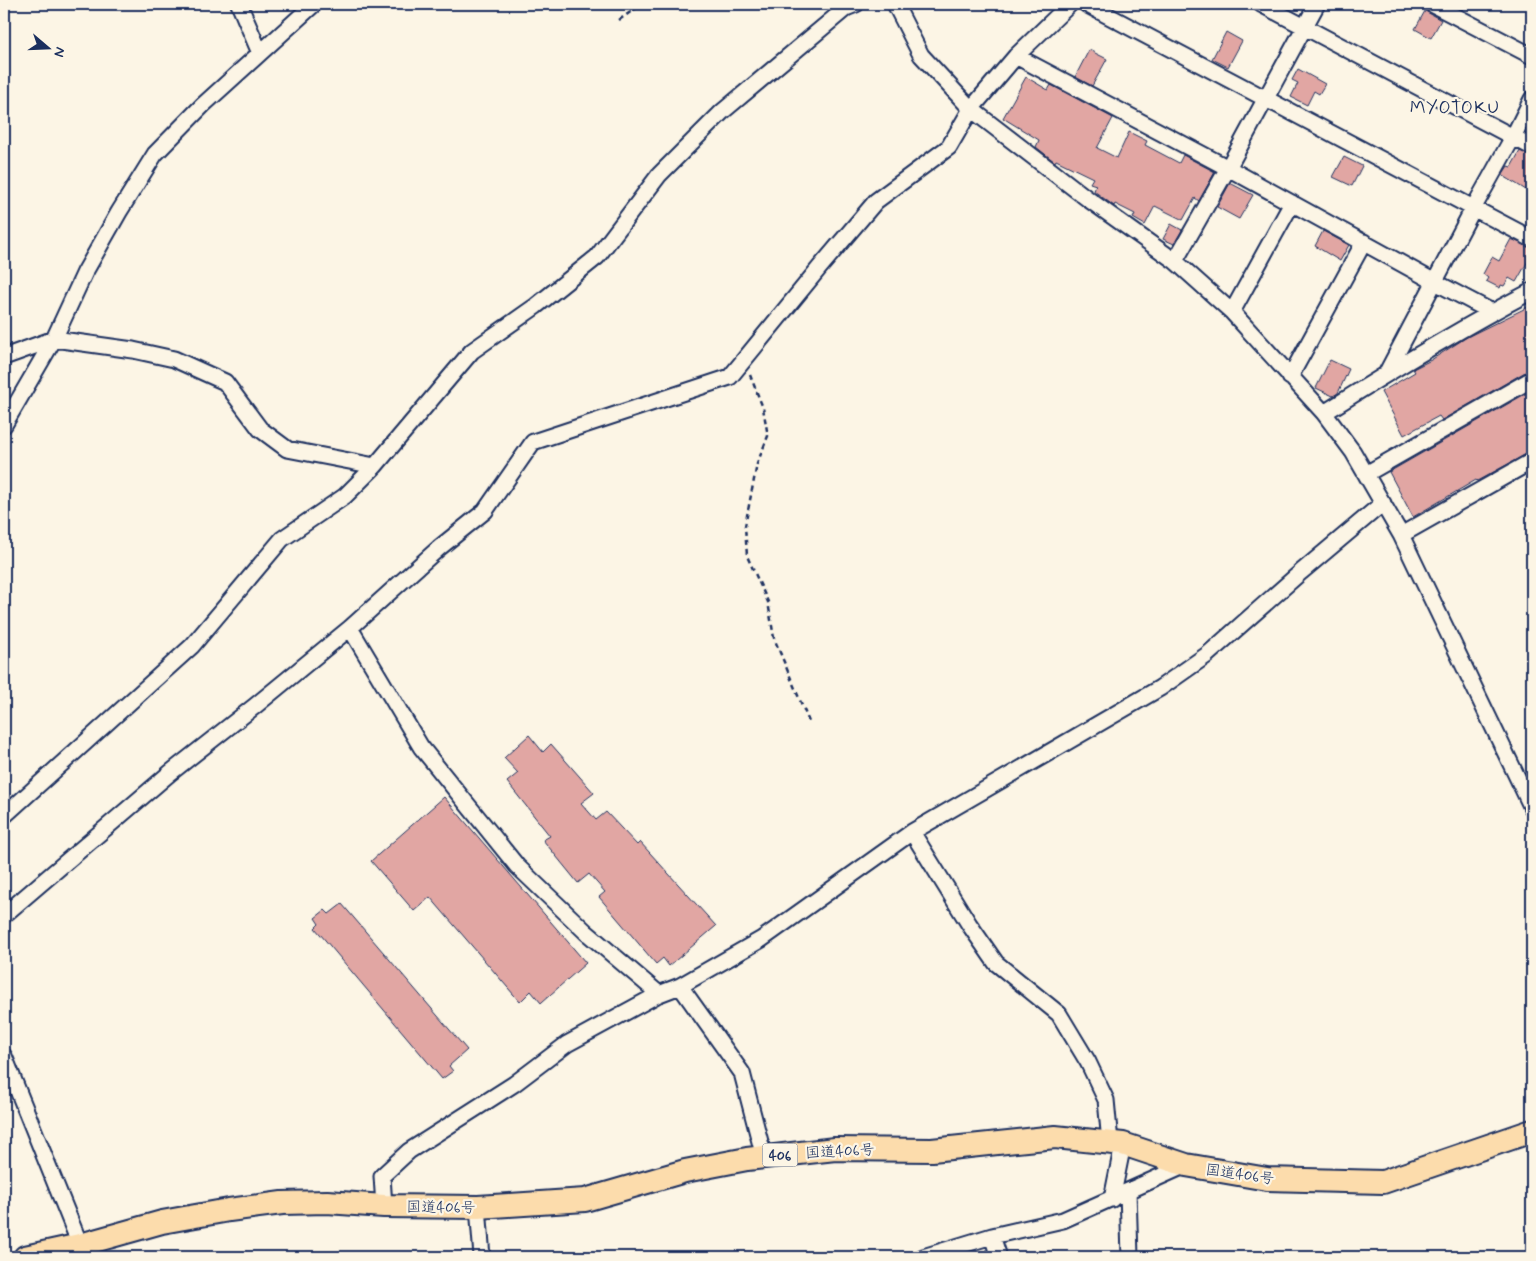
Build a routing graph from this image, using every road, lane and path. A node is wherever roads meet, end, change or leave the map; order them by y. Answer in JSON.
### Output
{"nodes":[{"id":1,"x":239,"y":4,"type":"edge"},
{"id":2,"x":314,"y":4,"type":"edge"},
{"id":3,"x":642,"y":4,"type":"edge"},
{"id":4,"x":856,"y":4,"type":"edge"},
{"id":5,"x":895,"y":4,"type":"edge"},
{"id":6,"x":1070,"y":4,"type":"edge"},
{"id":7,"x":1086,"y":4,"type":"edge"},
{"id":8,"x":1261,"y":4,"type":"edge"},
{"id":9,"x":1317,"y":4,"type":"edge"},
{"id":10,"x":1432,"y":4,"type":"edge"},
{"id":11,"x":619,"y":20,"type":"dead end"},
{"id":12,"x":1305,"y":27,"type":"junction"},
{"id":13,"x":260,"y":53,"type":"junction"},
{"id":14,"x":1016,"y":56,"type":"junction"},
{"id":15,"x":1532,"y":56,"type":"edge"},
{"id":16,"x":1267,"y":98,"type":"junction"},
{"id":17,"x":1532,"y":99,"type":"edge"},
{"id":18,"x":971,"y":108,"type":"junction"},
{"id":19,"x":1513,"y":137,"type":"junction"},
{"id":20,"x":1532,"y":148,"type":"edge"},
{"id":21,"x":1228,"y":168,"type":"junction"},
{"id":22,"x":1292,"y":203,"type":"junction"},
{"id":23,"x":1474,"y":207,"type":"junction"},
{"id":24,"x":1532,"y":239,"type":"edge"},
{"id":25,"x":1364,"y":242,"type":"junction"},
{"id":26,"x":1175,"y":261,"type":"junction"},
{"id":27,"x":1434,"y":282,"type":"junction"},
{"id":28,"x":1532,"y":290,"type":"edge"},
{"id":29,"x":1232,"y":312,"type":"junction"},
{"id":30,"x":1492,"y":312,"type":"junction"},
{"id":31,"x":54,"y":338,"type":"junction"},
{"id":32,"x":4,"y":357,"type":"edge"},
{"id":33,"x":744,"y":359,"type":"junction"},
{"id":34,"x":1386,"y":374,"type":"junction"},
{"id":35,"x":1290,"y":377,"type":"junction"},
{"id":36,"x":1532,"y":379,"type":"edge"},
{"id":37,"x":1324,"y":413,"type":"junction"},
{"id":38,"x":4,"y":425,"type":"edge"},
{"id":39,"x":1532,"y":461,"type":"edge"},
{"id":40,"x":375,"y":466,"type":"junction"},
{"id":41,"x":1366,"y":474,"type":"junction"},
{"id":42,"x":1383,"y":503,"type":"junction"},
{"id":43,"x":1401,"y":535,"type":"junction"},
{"id":44,"x":350,"y":628,"type":"junction"},
{"id":45,"x":809,"y":722,"type":"dead end"},
{"id":46,"x":1532,"y":808,"type":"edge"},
{"id":47,"x":4,"y":816,"type":"edge"},
{"id":48,"x":912,"y":832,"type":"junction"},
{"id":49,"x":4,"y":915,"type":"edge"},
{"id":50,"x":680,"y":986,"type":"junction"},
{"id":51,"x":659,"y":994,"type":"junction"},
{"id":52,"x":4,"y":1056,"type":"edge"},
{"id":53,"x":1532,"y":1131,"type":"edge"},
{"id":54,"x":1116,"y":1143,"type":"junction"},
{"id":55,"x":764,"y":1157,"type":"junction"},
{"id":56,"x":1186,"y":1165,"type":"junction"},
{"id":57,"x":1128,"y":1191,"type":"junction"},
{"id":58,"x":1112,"y":1199,"type":"junction"},
{"id":59,"x":384,"y":1206,"type":"junction"},
{"id":60,"x":478,"y":1207,"type":"junction"},
{"id":61,"x":992,"y":1236,"type":"junction"},
{"id":62,"x":83,"y":1251,"type":"edge"},
{"id":63,"x":25,"y":1257,"type":"edge"},
{"id":64,"x":482,"y":1257,"type":"edge"},
{"id":65,"x":923,"y":1257,"type":"edge"},
{"id":66,"x":999,"y":1257,"type":"edge"},
{"id":67,"x":1130,"y":1257,"type":"edge"}],
"edges":[{"from":1,"to":13,"type":"street"},
{"from":2,"to":13,"type":"street"},
{"from":3,"to":11,"type":"path"},
{"from":4,"to":40,"type":"street"},
{"from":5,"to":18,"type":"street"},
{"from":6,"to":14,"type":"street"},
{"from":7,"to":16,"type":"street"},
{"from":8,"to":12,"type":"street"},
{"from":9,"to":12,"type":"street"},
{"from":10,"to":15,"type":"street"},
{"from":12,"to":16,"type":"street"},
{"from":12,"to":19,"type":"street"},
{"from":13,"to":31,"type":"street"},
{"from":14,"to":18,"type":"street"},
{"from":14,"to":21,"type":"street"},
{"from":16,"to":21,"type":"street"},
{"from":16,"to":23,"type":"street"},
{"from":17,"to":19,"type":"street"},
{"from":18,"to":26,"type":"street"},
{"from":18,"to":33,"type":"street"},
{"from":19,"to":20,"type":"street"},
{"from":19,"to":23,"type":"street"},
{"from":21,"to":22,"type":"street"},
{"from":21,"to":26,"type":"street"},
{"from":22,"to":25,"type":"street"},
{"from":22,"to":29,"type":"street"},
{"from":23,"to":24,"type":"street"},
{"from":23,"to":27,"type":"street"},
{"from":25,"to":27,"type":"street"},
{"from":25,"to":35,"type":"street"},
{"from":26,"to":29,"type":"street"},
{"from":27,"to":30,"type":"street"},
{"from":27,"to":34,"type":"street"},
{"from":28,"to":30,"type":"street"},
{"from":29,"to":35,"type":"street"},
{"from":30,"to":34,"type":"street"},
{"from":31,"to":32,"type":"street"},
{"from":31,"to":38,"type":"street"},
{"from":31,"to":40,"type":"street"},
{"from":33,"to":44,"type":"street"},
{"from":33,"to":45,"type":"path"},
{"from":34,"to":37,"type":"street"},
{"from":35,"to":37,"type":"street"},
{"from":36,"to":41,"type":"street"},
{"from":37,"to":41,"type":"street"},
{"from":39,"to":43,"type":"street"},
{"from":40,"to":47,"type":"street"},
{"from":41,"to":42,"type":"street"},
{"from":42,"to":43,"type":"street"},
{"from":42,"to":48,"type":"street"},
{"from":43,"to":46,"type":"street"},
{"from":44,"to":49,"type":"street"},
{"from":44,"to":51,"type":"street"},
{"from":48,"to":50,"type":"street"},
{"from":48,"to":54,"type":"street"},
{"from":50,"to":51,"type":"street"},
{"from":50,"to":55,"type":"street"},
{"from":51,"to":59,"type":"street"},
{"from":52,"to":62,"type":"street"},
{"from":53,"to":56,"type":"highway","name":"国道406号","number":"406"},
{"from":54,"to":55,"type":"highway","name":"国道406号","number":"406"},
{"from":54,"to":56,"type":"highway","name":"国道406号","number":"406"},
{"from":54,"to":58,"type":"street"},
{"from":55,"to":60,"type":"highway","name":"国道406号","number":"406"},
{"from":56,"to":57,"type":"street"},
{"from":57,"to":58,"type":"street"},
{"from":57,"to":67,"type":"street"},
{"from":58,"to":61,"type":"street"},
{"from":59,"to":60,"type":"highway","name":"国道406号","number":"406"},
{"from":59,"to":62,"type":"highway","name":"国道406号","number":"406"},
{"from":60,"to":64,"type":"street"},
{"from":61,"to":65,"type":"street"},
{"from":61,"to":66,"type":"street"},
{"from":62,"to":63,"type":"highway","name":"国道406号","number":"406"}]}
